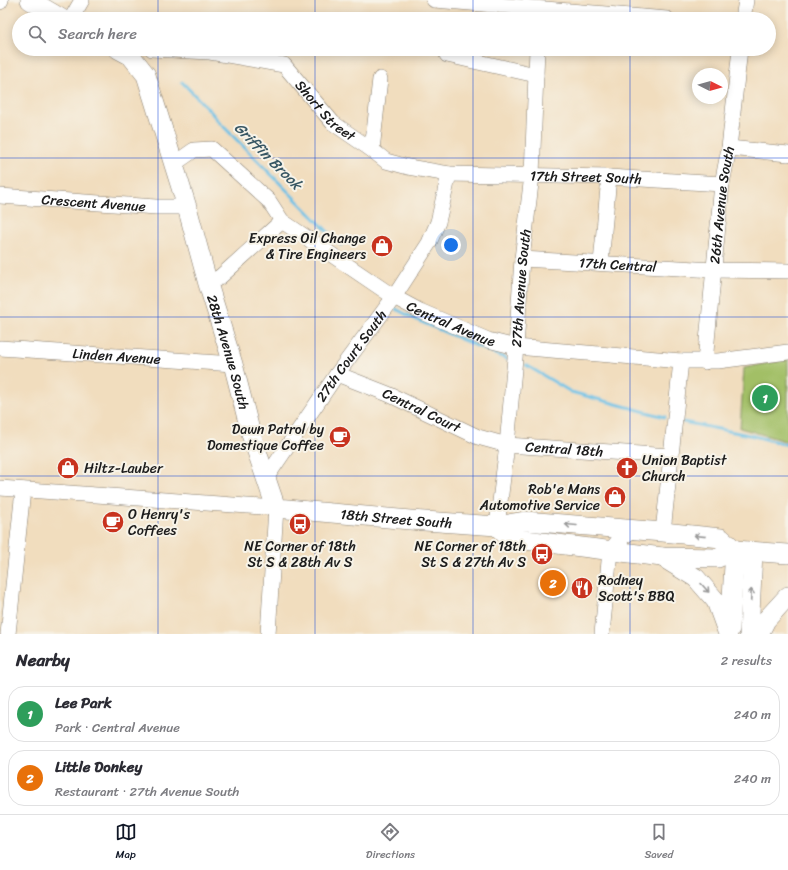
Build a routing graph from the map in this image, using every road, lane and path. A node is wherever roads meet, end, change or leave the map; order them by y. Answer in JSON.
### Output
{"nodes":[{"id":1,"x":30,"y":0,"type":"edge"},
{"id":2,"x":82,"y":0,"type":"edge"},
{"id":3,"x":434,"y":0,"type":"edge"},
{"id":4,"x":746,"y":0,"type":"edge"},
{"id":5,"x":50,"y":12,"type":"edge"},
{"id":6,"x":75,"y":12,"type":"edge"},
{"id":7,"x":523,"y":12,"type":"edge"},
{"id":8,"x":744,"y":12,"type":"edge"},
{"id":9,"x":135,"y":56,"type":"edge"},
{"id":10,"x":233,"y":56,"type":"edge"},
{"id":11,"x":451,"y":56,"type":"edge"},
{"id":12,"x":537,"y":56,"type":"edge"},
{"id":13,"x":739,"y":56,"type":"edge"},
{"id":14,"x":536,"y":75,"type":"junction"},
{"id":15,"x":380,"y":79,"type":"dead end"},
{"id":16,"x":729,"y":148,"type":"junction"},
{"id":17,"x":372,"y":150,"type":"junction"},
{"id":18,"x":788,"y":154,"type":"edge"},
{"id":19,"x":174,"y":164,"type":"junction"},
{"id":20,"x":450,"y":174,"type":"junction"},
{"id":21,"x":532,"y":175,"type":"junction"},
{"id":22,"x":609,"y":177,"type":"junction"},
{"id":23,"x":722,"y":184,"type":"junction"},
{"id":24,"x":0,"y":196,"type":"edge"},
{"id":25,"x":187,"y":207,"type":"junction"},
{"id":26,"x":282,"y":221,"type":"junction"},
{"id":27,"x":522,"y":259,"type":"junction"},
{"id":28,"x":601,"y":263,"type":"junction"},
{"id":29,"x":714,"y":270,"type":"junction"},
{"id":30,"x":788,"y":271,"type":"edge"},
{"id":31,"x":208,"y":284,"type":"junction"},
{"id":32,"x":394,"y":297,"type":"junction"},
{"id":33,"x":516,"y":347,"type":"junction"},
{"id":34,"x":0,"y":348,"type":"edge"},
{"id":35,"x":788,"y":352,"type":"edge"},
{"id":36,"x":681,"y":361,"type":"junction"},
{"id":37,"x":705,"y":362,"type":"junction"},
{"id":38,"x":233,"y":364,"type":"junction"},
{"id":39,"x":337,"y":374,"type":"junction"},
{"id":40,"x":507,"y":445,"type":"junction"},
{"id":41,"x":670,"y":456,"type":"junction"},
{"id":42,"x":266,"y":478,"type":"junction"},
{"id":43,"x":0,"y":488,"type":"edge"},
{"id":44,"x":24,"y":490,"type":"junction"},
{"id":45,"x":276,"y":508,"type":"junction"},
{"id":46,"x":497,"y":526,"type":"junction"},
{"id":47,"x":633,"y":530,"type":"junction"},
{"id":48,"x":663,"y":532,"type":"junction"},
{"id":49,"x":734,"y":550,"type":"junction"},
{"id":50,"x":610,"y":551,"type":"junction"},
{"id":51,"x":753,"y":552,"type":"junction"},
{"id":52,"x":788,"y":554,"type":"edge"},
{"id":53,"x":662,"y":557,"type":"junction"},
{"id":54,"x":788,"y":596,"type":"edge"},
{"id":55,"x":8,"y":634,"type":"edge"},
{"id":56,"x":268,"y":634,"type":"edge"},
{"id":57,"x":602,"y":634,"type":"edge"},
{"id":58,"x":729,"y":634,"type":"edge"},
{"id":59,"x":749,"y":634,"type":"edge"},
{"id":60,"x":759,"y":634,"type":"edge"}],
"edges":[{"from":1,"to":5,"type":"main road"},
{"from":2,"to":6,"type":"street"},
{"from":3,"to":7,"type":"street"},
{"from":4,"to":8,"type":"street"},
{"from":9,"to":19,"type":"main road","name":"28th Avenue South"},
{"from":10,"to":17,"type":"street","name":"Short Street"},
{"from":11,"to":14,"type":"street"},
{"from":12,"to":14,"type":"street","name":"27th Avenue South"},
{"from":13,"to":16,"type":"street","name":"26th Avenue South"},
{"from":14,"to":21,"type":"street","name":"27th Avenue South"},
{"from":15,"to":17,"type":"street"},
{"from":16,"to":18,"type":"street"},
{"from":16,"to":23,"type":"street","name":"26th Avenue South"},
{"from":17,"to":20,"type":"street"},
{"from":19,"to":25,"type":"main road","name":"28th Avenue South"},
{"from":19,"to":26,"type":"street","name":"Central Avenue"},
{"from":20,"to":21,"type":"street","name":"17th Street South"},
{"from":20,"to":32,"type":"street","name":"27th Court South"},
{"from":21,"to":22,"type":"street","name":"17th Street South"},
{"from":21,"to":27,"type":"street","name":"27th Avenue South"},
{"from":22,"to":23,"type":"street","name":"17th Street South"},
{"from":22,"to":28,"type":"street"},
{"from":23,"to":29,"type":"street","name":"26th Avenue South"},
{"from":24,"to":25,"type":"street","name":"Crescent Avenue"},
{"from":25,"to":31,"type":"main road","name":"28th Avenue South"},
{"from":26,"to":31,"type":"street"},
{"from":26,"to":32,"type":"street","name":"Central Avenue"},
{"from":27,"to":28,"type":"street","name":"17th Central"},
{"from":27,"to":33,"type":"street","name":"27th Avenue South"},
{"from":28,"to":29,"type":"street","name":"17th Central"},
{"from":29,"to":30,"type":"street","name":"17th Central"},
{"from":29,"to":37,"type":"street","name":"26th Avenue South"},
{"from":31,"to":38,"type":"main road","name":"28th Avenue South"},
{"from":32,"to":33,"type":"street","name":"Central Avenue"},
{"from":32,"to":39,"type":"street","name":"27th Court South"},
{"from":33,"to":36,"type":"street","name":"Central Avenue"},
{"from":33,"to":40,"type":"street","name":"27th Avenue South"},
{"from":34,"to":38,"type":"street","name":"Linden Avenue"},
{"from":35,"to":37,"type":"street","name":"Central Avenue"},
{"from":36,"to":37,"type":"street","name":"Central Avenue"},
{"from":36,"to":41,"type":"street"},
{"from":38,"to":42,"type":"main road","name":"28th Avenue South"},
{"from":39,"to":40,"type":"street","name":"Central Court"},
{"from":39,"to":42,"type":"street","name":"27th Court South"},
{"from":40,"to":41,"type":"street","name":"Central 18th"},
{"from":40,"to":46,"type":"street","name":"27th Avenue South"},
{"from":41,"to":48,"type":"street"},
{"from":42,"to":45,"type":"main road","name":"28th Avenue South"},
{"from":43,"to":44,"type":"street","name":"18th Street South"},
{"from":44,"to":45,"type":"street","name":"18th Street South"},
{"from":44,"to":55,"type":"street"},
{"from":45,"to":46,"type":"main road","name":"18th Street South"},
{"from":45,"to":56,"type":"street","name":"28th Avenue South"},
{"from":47,"to":46,"type":"main road","name":"18th Street South","one_way":true},
{"from":46,"to":50,"type":"main road"},
{"from":47,"to":48,"type":"main road","name":"18th Street South"},
{"from":47,"to":50,"type":"street"},
{"from":49,"to":48,"type":"main road","name":"18th Street South","one_way":true},
{"from":49,"to":51,"type":"main road"},
{"from":49,"to":53,"type":"main road"},
{"from":49,"to":58,"type":"main road"},
{"from":50,"to":53,"type":"main road"},
{"from":50,"to":57,"type":"street"},
{"from":51,"to":52,"type":"main road"},
{"from":59,"to":51,"type":"main road","one_way":true},
{"from":53,"to":58,"type":"main road","one_way":true},
{"from":54,"to":60,"type":"main road"}]}
